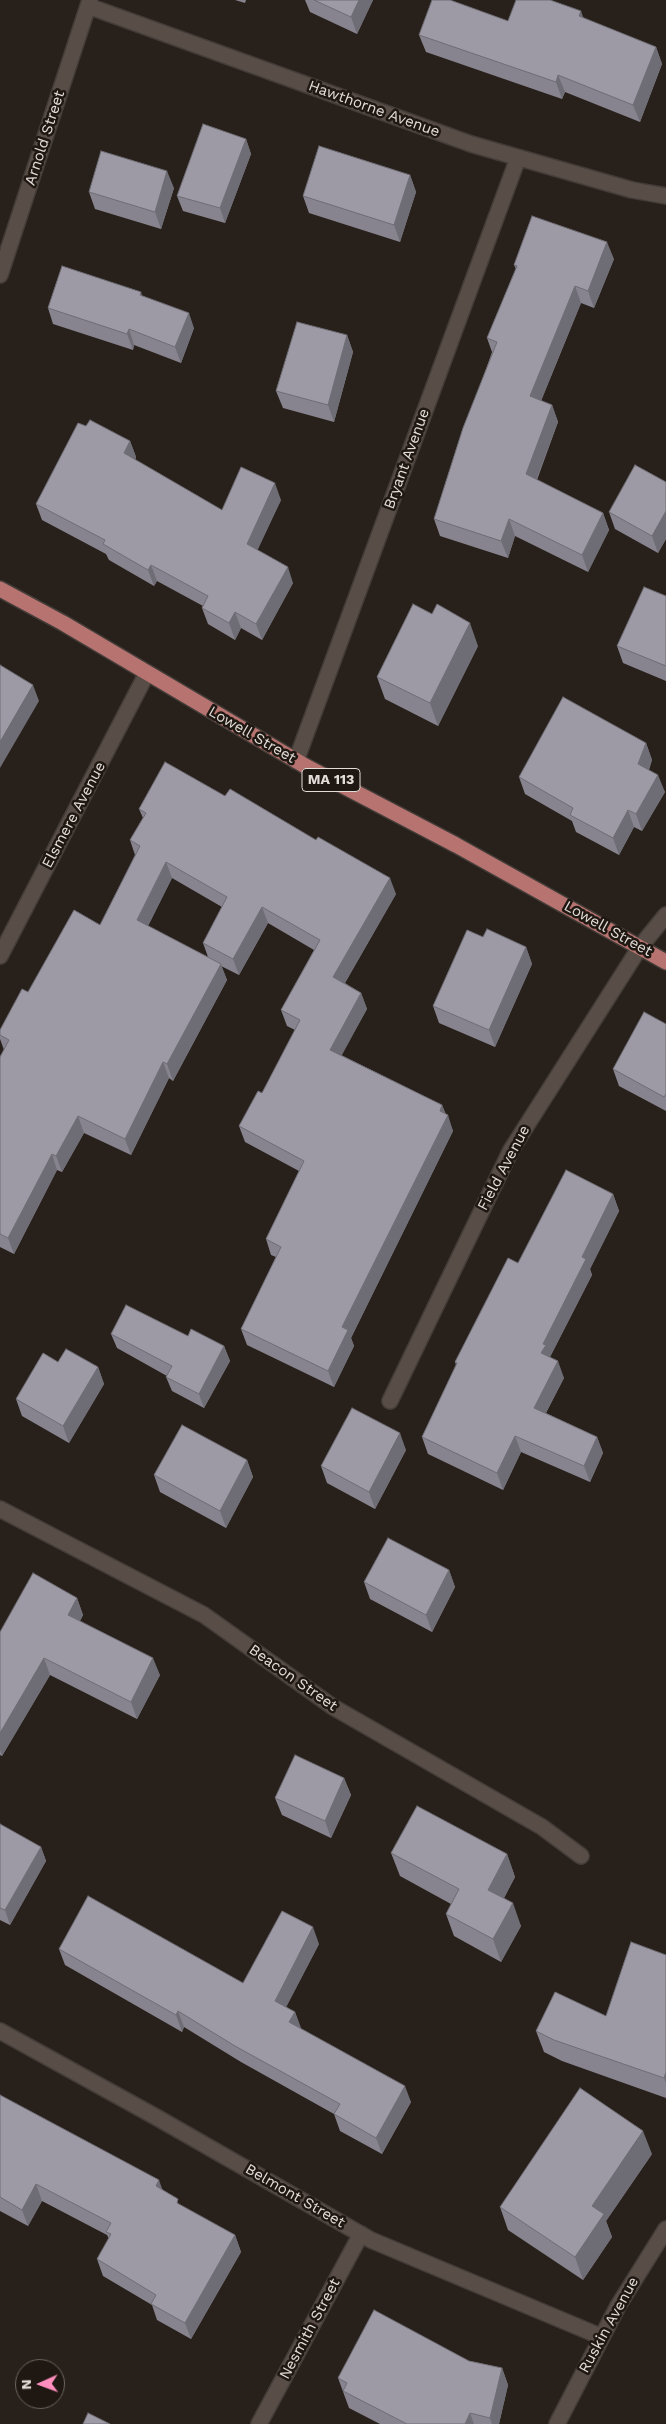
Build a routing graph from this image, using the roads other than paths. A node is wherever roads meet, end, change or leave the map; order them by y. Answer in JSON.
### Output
{"nodes":[{"id":1,"x":89,"y":3,"type":"edge"},
{"id":2,"x":518,"y":158,"type":"junction"},
{"id":3,"x":666,"y":196,"type":"edge"},
{"id":4,"x":0,"y":275,"type":"edge"},
{"id":5,"x":0,"y":589,"type":"edge"},
{"id":6,"x":147,"y":673,"type":"junction"},
{"id":7,"x":296,"y":761,"type":"junction"},
{"id":8,"x":666,"y":916,"type":"edge"},
{"id":9,"x":640,"y":947,"type":"junction"},
{"id":10,"x":0,"y":956,"type":"edge"},
{"id":11,"x":666,"y":962,"type":"edge"},
{"id":12,"x":390,"y":1401,"type":"dead end"},
{"id":13,"x":0,"y":1509,"type":"edge"},
{"id":14,"x":581,"y":1856,"type":"dead end"},
{"id":15,"x":0,"y":2031,"type":"edge"},
{"id":16,"x":666,"y":2229,"type":"edge"},
{"id":17,"x":361,"y":2234,"type":"junction"},
{"id":18,"x":602,"y":2337,"type":"junction"},
{"id":19,"x":259,"y":2424,"type":"edge"},
{"id":20,"x":557,"y":2424,"type":"edge"}],
"edges":[{"from":1,"to":2,"type":"street","name":"Hawthorne Avenue"},
{"from":1,"to":4,"type":"street","name":"Arnold Street"},
{"from":2,"to":3,"type":"street","name":"Hawthorne Avenue"},
{"from":2,"to":7,"type":"street","name":"Bryant Avenue"},
{"from":5,"to":6,"type":"main road","name":"Lowell Street","number":"MA 113"},
{"from":6,"to":7,"type":"main road","name":"Lowell Street","number":"MA 113"},
{"from":6,"to":10,"type":"street","name":"Elsmere Avenue"},
{"from":7,"to":9,"type":"main road","name":"Lowell Street","number":"MA 113"},
{"from":8,"to":9,"type":"street","name":"Field Avenue"},
{"from":9,"to":11,"type":"main road","name":"Lowell Street","number":"MA 113"},
{"from":9,"to":12,"type":"street","name":"Field Avenue"},
{"from":13,"to":14,"type":"street","name":"Beacon Street"},
{"from":15,"to":17,"type":"street","name":"Belmont Street"},
{"from":16,"to":18,"type":"street","name":"Ruskin Avenue"},
{"from":17,"to":18,"type":"street","name":"Belmont Street"},
{"from":17,"to":19,"type":"street","name":"Nesmith Street"},
{"from":18,"to":20,"type":"street","name":"Ruskin Avenue"}]}
